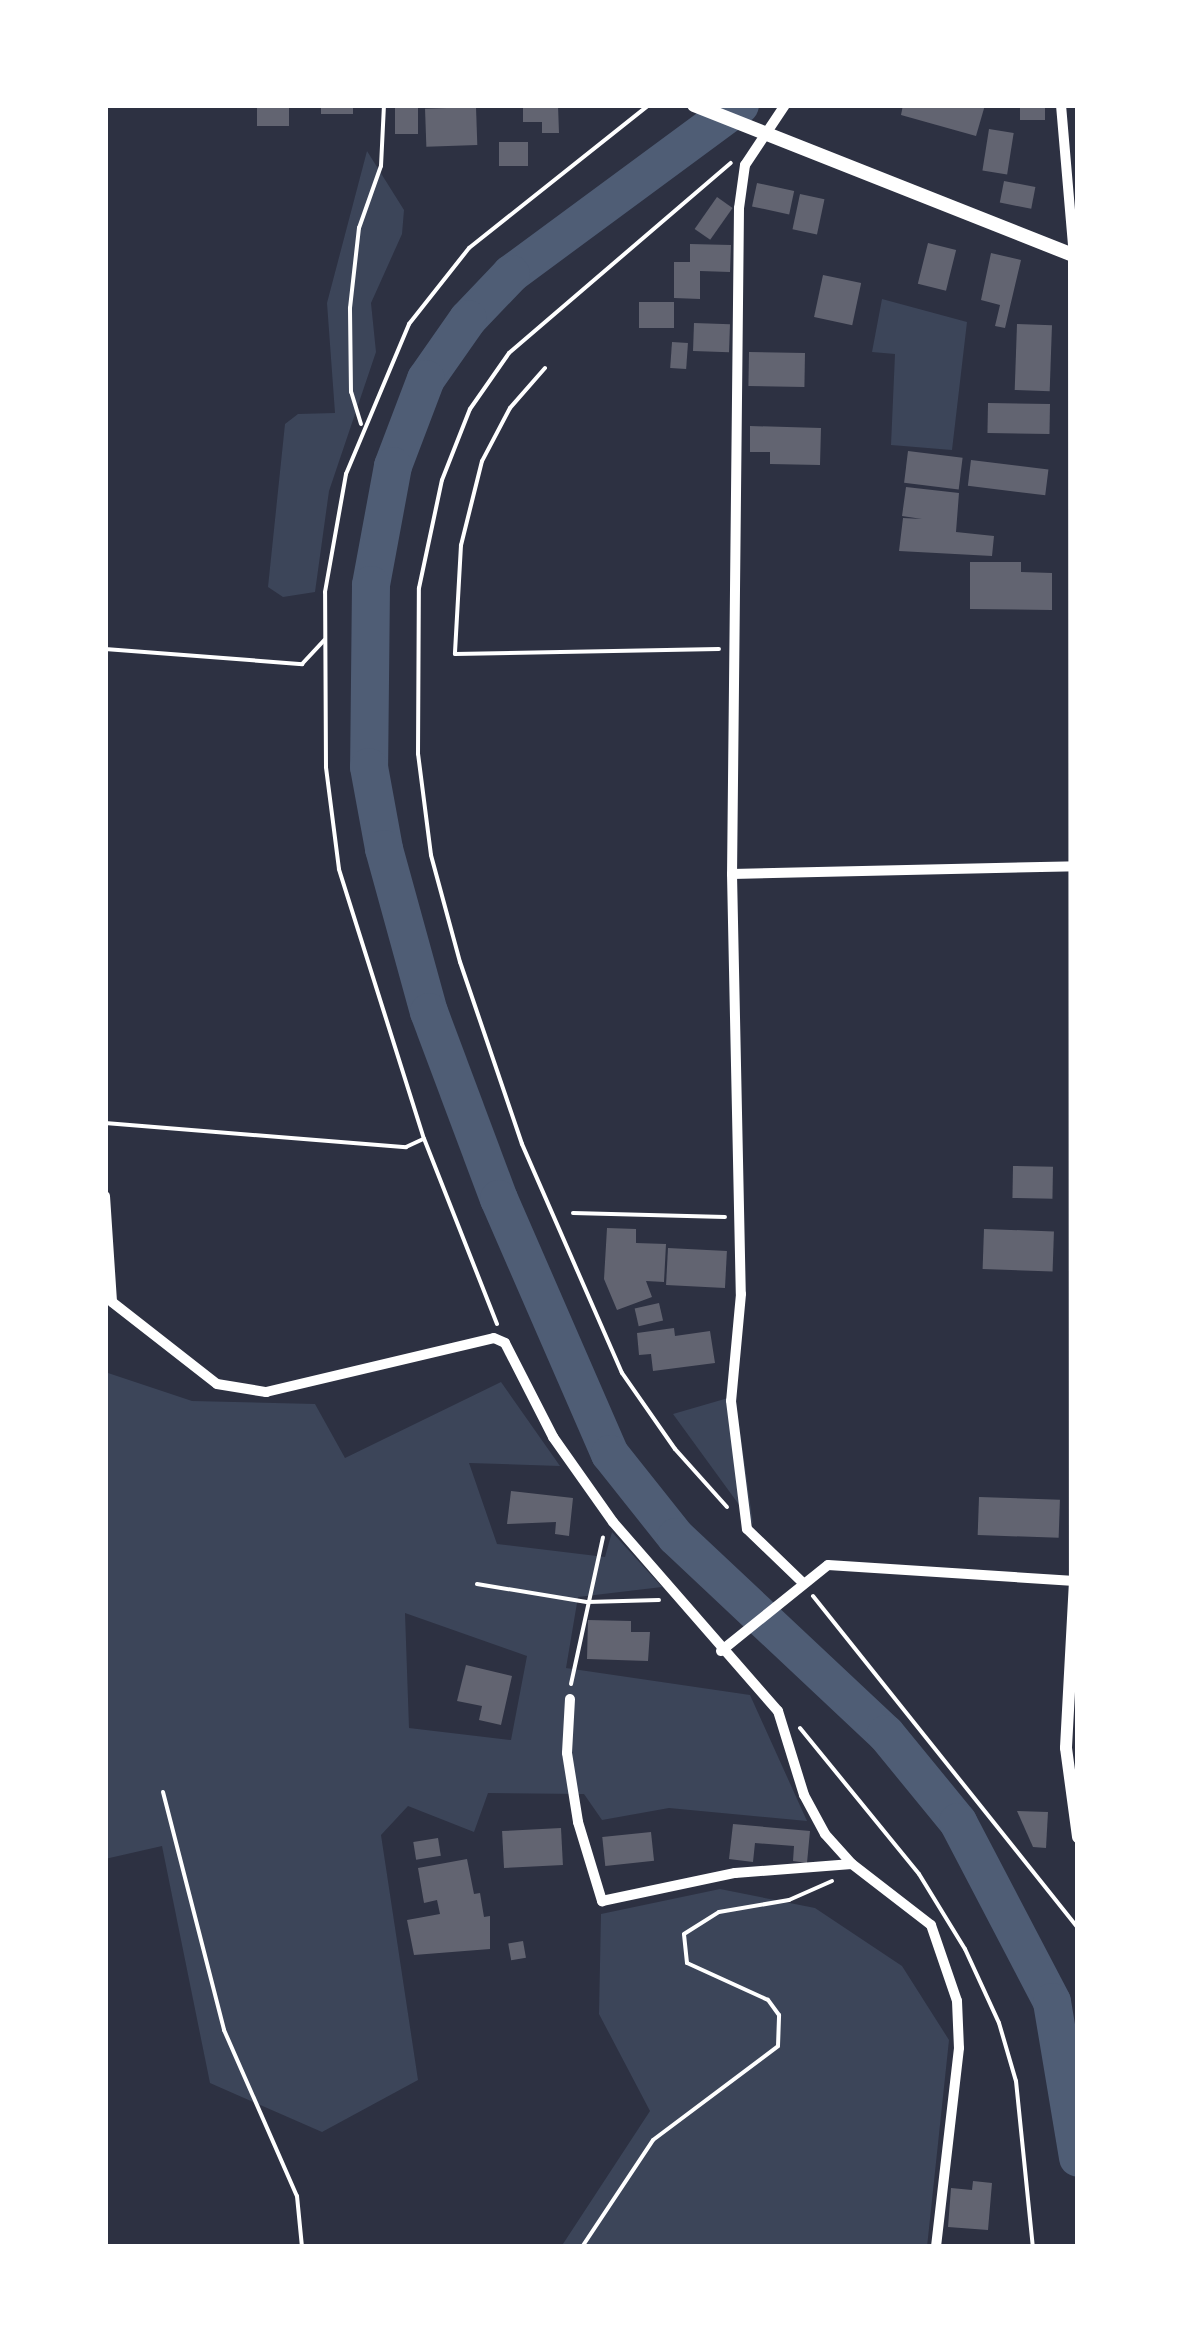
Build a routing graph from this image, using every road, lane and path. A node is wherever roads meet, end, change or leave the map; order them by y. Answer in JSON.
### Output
{"nodes":[{"id":1,"x":384,"y":105,"type":"edge"},
{"id":2,"x":649,"y":105,"type":"edge"},
{"id":3,"x":694,"y":105,"type":"edge"},
{"id":4,"x":785,"y":105,"type":"edge"},
{"id":5,"x":1061,"y":105,"type":"edge"},
{"id":6,"x":762,"y":132,"type":"junction"},
{"id":7,"x":745,"y":164,"type":"junction"},
{"id":8,"x":1076,"y":256,"type":"edge"},
{"id":9,"x":544,"y":368,"type":"dead end"},
{"id":10,"x":362,"y":426,"type":"junction"},
{"id":11,"x":325,"y":639,"type":"junction"},
{"id":12,"x":105,"y":648,"type":"edge"},
{"id":13,"x":734,"y":649,"type":"junction"},
{"id":14,"x":1076,"y":866,"type":"edge"},
{"id":15,"x":732,"y":874,"type":"junction"},
{"id":16,"x":105,"y":1123,"type":"edge"},
{"id":17,"x":424,"y":1139,"type":"junction"},
{"id":18,"x":105,"y":1196,"type":"edge"},
{"id":19,"x":573,"y":1213,"type":"dead end"},
{"id":20,"x":740,"y":1217,"type":"junction"},
{"id":21,"x":505,"y":1343,"type":"junction"},
{"id":22,"x":613,"y":1522,"type":"junction"},
{"id":23,"x":747,"y":1529,"type":"junction"},
{"id":24,"x":801,"y":1580,"type":"junction"},
{"id":25,"x":1076,"y":1581,"type":"edge"},
{"id":26,"x":477,"y":1584,"type":"dead end"},
{"id":27,"x":678,"y":1600,"type":"junction"},
{"id":28,"x":588,"y":1602,"type":"junction"},
{"id":29,"x":721,"y":1651,"type":"junction"},
{"id":30,"x":570,"y":1699,"type":"joint"},
{"id":31,"x":163,"y":1792,"type":"dead end"},
{"id":32,"x":1078,"y":1837,"type":"edge"},
{"id":33,"x":852,"y":1864,"type":"junction"},
{"id":34,"x":1078,"y":1928,"type":"edge"},
{"id":35,"x":302,"y":2247,"type":"edge"},
{"id":36,"x":582,"y":2247,"type":"edge"},
{"id":37,"x":936,"y":2247,"type":"edge"}],
"edges":[{"from":1,"to":10,"type":"path"},
{"from":2,"to":10,"type":"path"},
{"from":3,"to":6,"type":"main road"},
{"from":4,"to":6,"type":"street"},
{"from":5,"to":8,"type":"street"},
{"from":6,"to":7,"type":"street"},
{"from":6,"to":8,"type":"main road"},
{"from":7,"to":13,"type":"street"},
{"from":7,"to":23,"type":"path"},
{"from":8,"to":14,"type":"street"},
{"from":9,"to":13,"type":"path"},
{"from":10,"to":11,"type":"path"},
{"from":11,"to":12,"type":"path"},
{"from":11,"to":17,"type":"path"},
{"from":13,"to":15,"type":"street"},
{"from":14,"to":15,"type":"street"},
{"from":14,"to":25,"type":"street"},
{"from":15,"to":20,"type":"street"},
{"from":16,"to":17,"type":"path"},
{"from":17,"to":21,"type":"path"},
{"from":18,"to":21,"type":"street"},
{"from":19,"to":20,"type":"path"},
{"from":20,"to":23,"type":"street"},
{"from":21,"to":22,"type":"street"},
{"from":22,"to":27,"type":"street"},
{"from":22,"to":28,"type":"path"},
{"from":23,"to":24,"type":"street"},
{"from":24,"to":25,"type":"street"},
{"from":24,"to":29,"type":"street"},
{"from":24,"to":34,"type":"path"},
{"from":25,"to":32,"type":"street"},
{"from":26,"to":28,"type":"path"},
{"from":27,"to":28,"type":"path"},
{"from":27,"to":29,"type":"street"},
{"from":28,"to":30,"type":"path"},
{"from":29,"to":33,"type":"street"},
{"from":30,"to":33,"type":"street"},
{"from":31,"to":35,"type":"path"},
{"from":33,"to":36,"type":"path"},
{"from":33,"to":37,"type":"street"}]}
